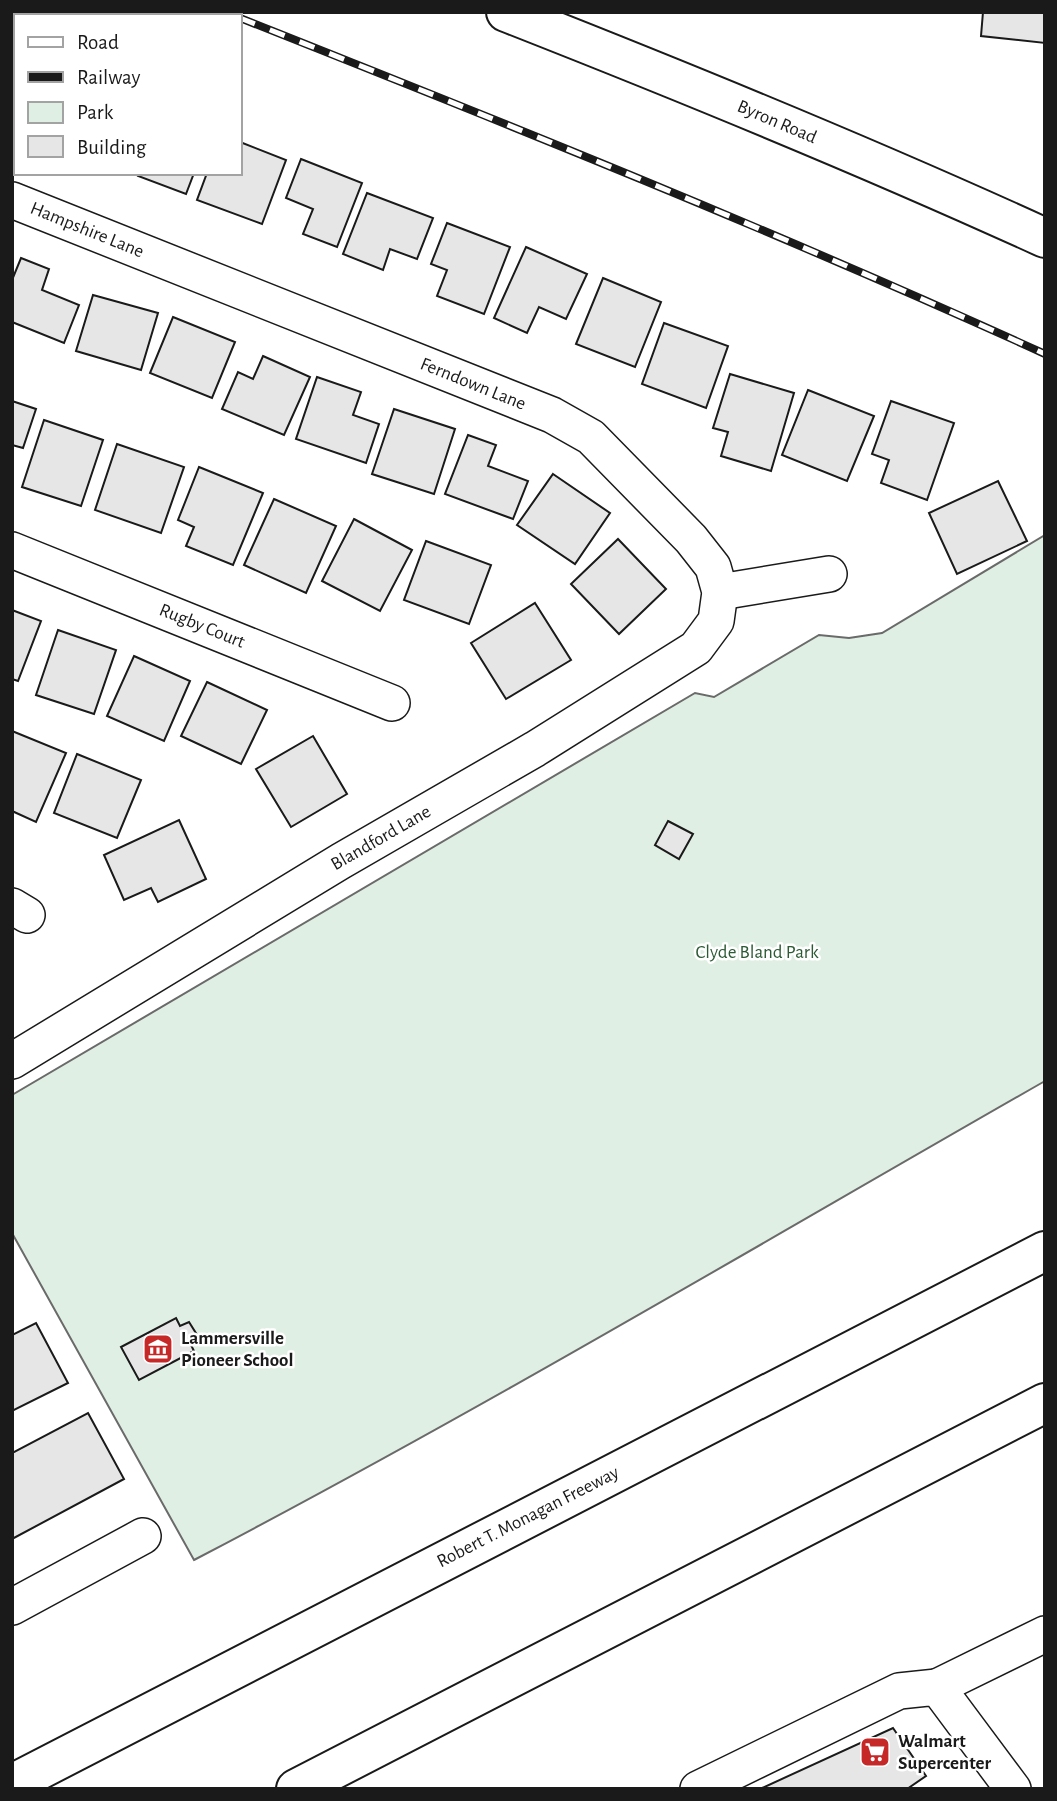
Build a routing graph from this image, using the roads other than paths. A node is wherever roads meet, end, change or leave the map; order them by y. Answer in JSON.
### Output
{"nodes":[{"id":1,"x":506,"y":12,"type":"edge"},
{"id":2,"x":12,"y":200,"type":"edge"},
{"id":3,"x":1045,"y":238,"type":"edge"},
{"id":4,"x":162,"y":260,"type":"joint"},
{"id":5,"x":12,"y":550,"type":"edge"},
{"id":6,"x":829,"y":574,"type":"dead end"},
{"id":7,"x":720,"y":593,"type":"junction"},
{"id":8,"x":392,"y":703,"type":"dead end"},
{"id":9,"x":12,"y":1061,"type":"edge"},
{"id":10,"x":1045,"y":1251,"type":"edge"},
{"id":11,"x":1045,"y":1403,"type":"edge"},
{"id":12,"x":143,"y":1535,"type":"dead end"},
{"id":13,"x":12,"y":1607,"type":"edge"},
{"id":14,"x":1045,"y":1633,"type":"edge"},
{"id":15,"x":937,"y":1687,"type":"junction"},
{"id":16,"x":12,"y":1784,"type":"edge"},
{"id":17,"x":296,"y":1789,"type":"edge"},
{"id":18,"x":698,"y":1789,"type":"edge"},
{"id":19,"x":1013,"y":1789,"type":"edge"}],
"edges":[{"from":1,"to":3,"type":"main road","name":"Byron Road"},
{"from":2,"to":4,"type":"street","name":"Hampshire Lane"},
{"from":4,"to":7,"type":"street","name":"Ferndown Lane"},
{"from":5,"to":8,"type":"street","name":"Rugby Court"},
{"from":6,"to":7,"type":"street"},
{"from":7,"to":9,"type":"street","name":"Blandford Lane"},
{"from":10,"to":16,"type":"main road","name":"Robert T. Monagan Freeway"},
{"from":11,"to":17,"type":"main road"},
{"from":12,"to":13,"type":"street"},
{"from":14,"to":15,"type":"street"},
{"from":15,"to":18,"type":"street"},
{"from":15,"to":19,"type":"street"}]}
